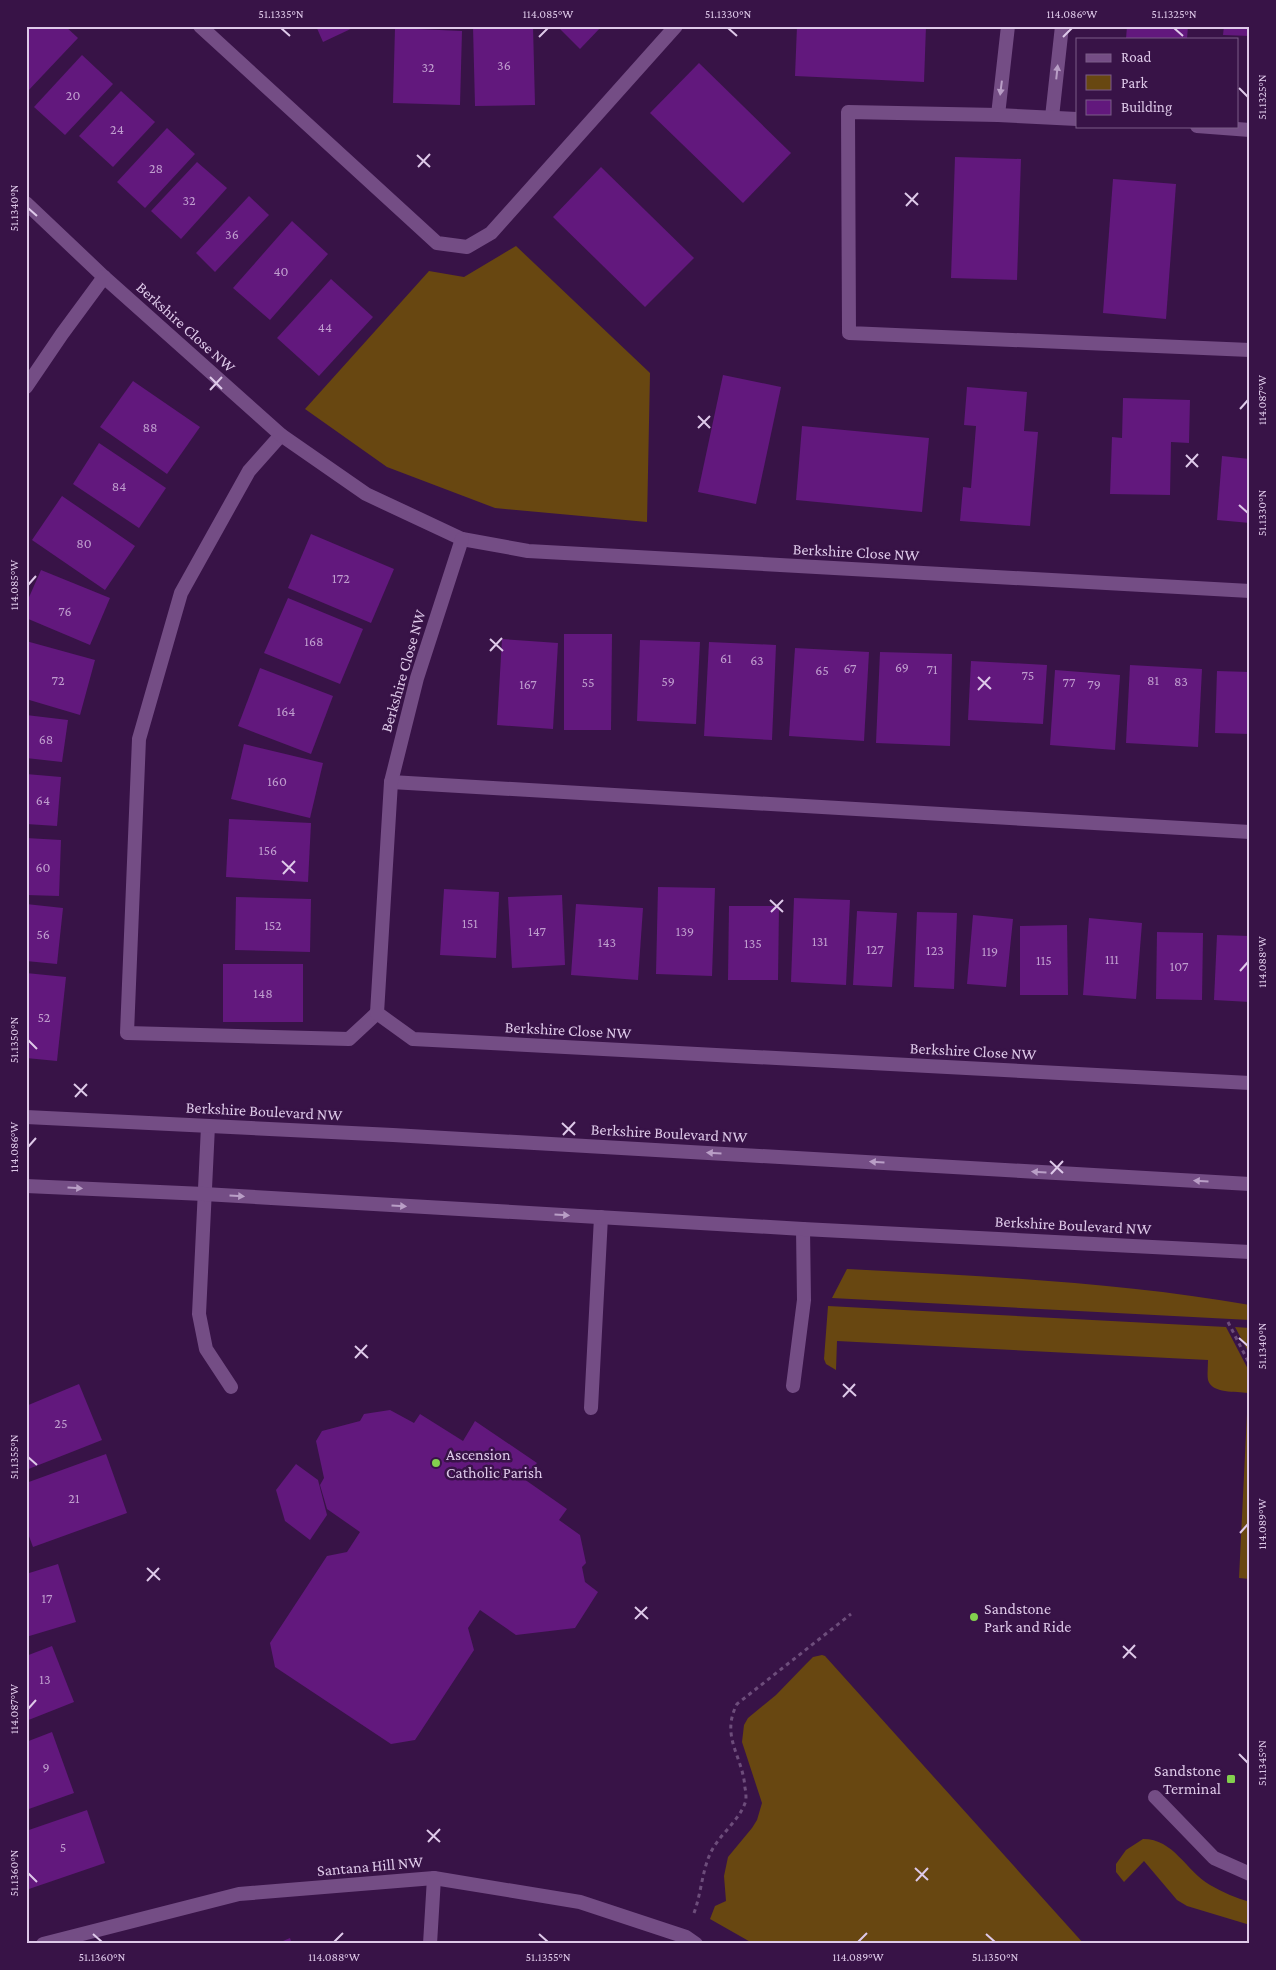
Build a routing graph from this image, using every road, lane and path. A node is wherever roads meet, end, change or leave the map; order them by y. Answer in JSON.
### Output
{"nodes":[{"id":1,"x":200,"y":26,"type":"edge"},
{"id":2,"x":676,"y":26,"type":"edge"},
{"id":3,"x":1008,"y":26,"type":"edge"},
{"id":4,"x":1062,"y":26,"type":"edge"},
{"id":5,"x":998,"y":115,"type":"junction"},
{"id":6,"x":1052,"y":117,"type":"junction"},
{"id":7,"x":1076,"y":119,"type":"edge"},
{"id":8,"x":1224,"y":128,"type":"edge"},
{"id":9,"x":1250,"y":130,"type":"edge"},
{"id":10,"x":26,"y":203,"type":"edge"},
{"id":11,"x":104,"y":277,"type":"junction"},
{"id":12,"x":1250,"y":350,"type":"edge"},
{"id":13,"x":26,"y":387,"type":"edge"},
{"id":14,"x":281,"y":435,"type":"junction"},
{"id":15,"x":462,"y":539,"type":"junction"},
{"id":16,"x":1250,"y":591,"type":"edge"},
{"id":17,"x":392,"y":782,"type":"junction"},
{"id":18,"x":1250,"y":832,"type":"edge"},
{"id":19,"x":377,"y":1013,"type":"junction"},
{"id":20,"x":1250,"y":1083,"type":"edge"},
{"id":21,"x":26,"y":1117,"type":"edge"},
{"id":22,"x":208,"y":1126,"type":"junction"},
{"id":23,"x":1250,"y":1184,"type":"edge"},
{"id":24,"x":26,"y":1186,"type":"edge"},
{"id":25,"x":204,"y":1194,"type":"junction"},
{"id":26,"x":601,"y":1217,"type":"junction"},
{"id":27,"x":803,"y":1229,"type":"junction"},
{"id":28,"x":1250,"y":1252,"type":"edge"},
{"id":29,"x":1228,"y":1322,"type":"dead end"},
{"id":30,"x":1250,"y":1364,"type":"edge"},
{"id":31,"x":793,"y":1386,"type":"dead end"},
{"id":32,"x":231,"y":1387,"type":"dead end"},
{"id":33,"x":591,"y":1408,"type":"dead end"},
{"id":34,"x":851,"y":1614,"type":"dead end"},
{"id":35,"x":1155,"y":1797,"type":"dead end"},
{"id":36,"x":1250,"y":1874,"type":"edge"},
{"id":37,"x":434,"y":1878,"type":"junction"},
{"id":38,"x":691,"y":1940,"type":"edge"},
{"id":39,"x":43,"y":1944,"type":"edge"},
{"id":40,"x":430,"y":1944,"type":"edge"}],
"edges":[{"from":1,"to":2,"type":"street"},
{"from":3,"to":5,"type":"street","one_way":true},
{"from":6,"to":4,"type":"street","one_way":true},
{"from":5,"to":6,"type":"street"},
{"from":5,"to":12,"type":"street"},
{"from":6,"to":7,"type":"street"},
{"from":8,"to":9,"type":"street"},
{"from":10,"to":11,"type":"street","name":"Berkshire Close NW"},
{"from":11,"to":13,"type":"street"},
{"from":11,"to":14,"type":"street","name":"Berkshire Close NW"},
{"from":14,"to":15,"type":"street","name":"Berkshire Close NW"},
{"from":14,"to":19,"type":"street"},
{"from":15,"to":16,"type":"street","name":"Berkshire Close NW"},
{"from":15,"to":17,"type":"street","name":"Berkshire Close NW"},
{"from":17,"to":18,"type":"street"},
{"from":17,"to":19,"type":"street","name":"Berkshire Close NW"},
{"from":19,"to":20,"type":"street","name":"Berkshire Close NW"},
{"from":21,"to":22,"type":"street","name":"Berkshire Boulevard NW"},
{"from":23,"to":22,"type":"street","name":"Berkshire Boulevard NW","one_way":true},
{"from":22,"to":25,"type":"street"},
{"from":24,"to":25,"type":"street","name":"Berkshire Boulevard NW","one_way":true},
{"from":25,"to":26,"type":"street","name":"Berkshire Boulevard NW","one_way":true},
{"from":25,"to":32,"type":"street"},
{"from":26,"to":27,"type":"street","name":"Berkshire Boulevard NW"},
{"from":26,"to":33,"type":"street"},
{"from":27,"to":28,"type":"street","name":"Berkshire Boulevard NW"},
{"from":27,"to":31,"type":"street"},
{"from":29,"to":30,"type":"path"},
{"from":34,"to":38,"type":"path"},
{"from":35,"to":36,"type":"street"},
{"from":37,"to":38,"type":"street","name":"Santana Hill NW"},
{"from":37,"to":39,"type":"street","name":"Santana Hill NW"},
{"from":37,"to":40,"type":"street"}]}
